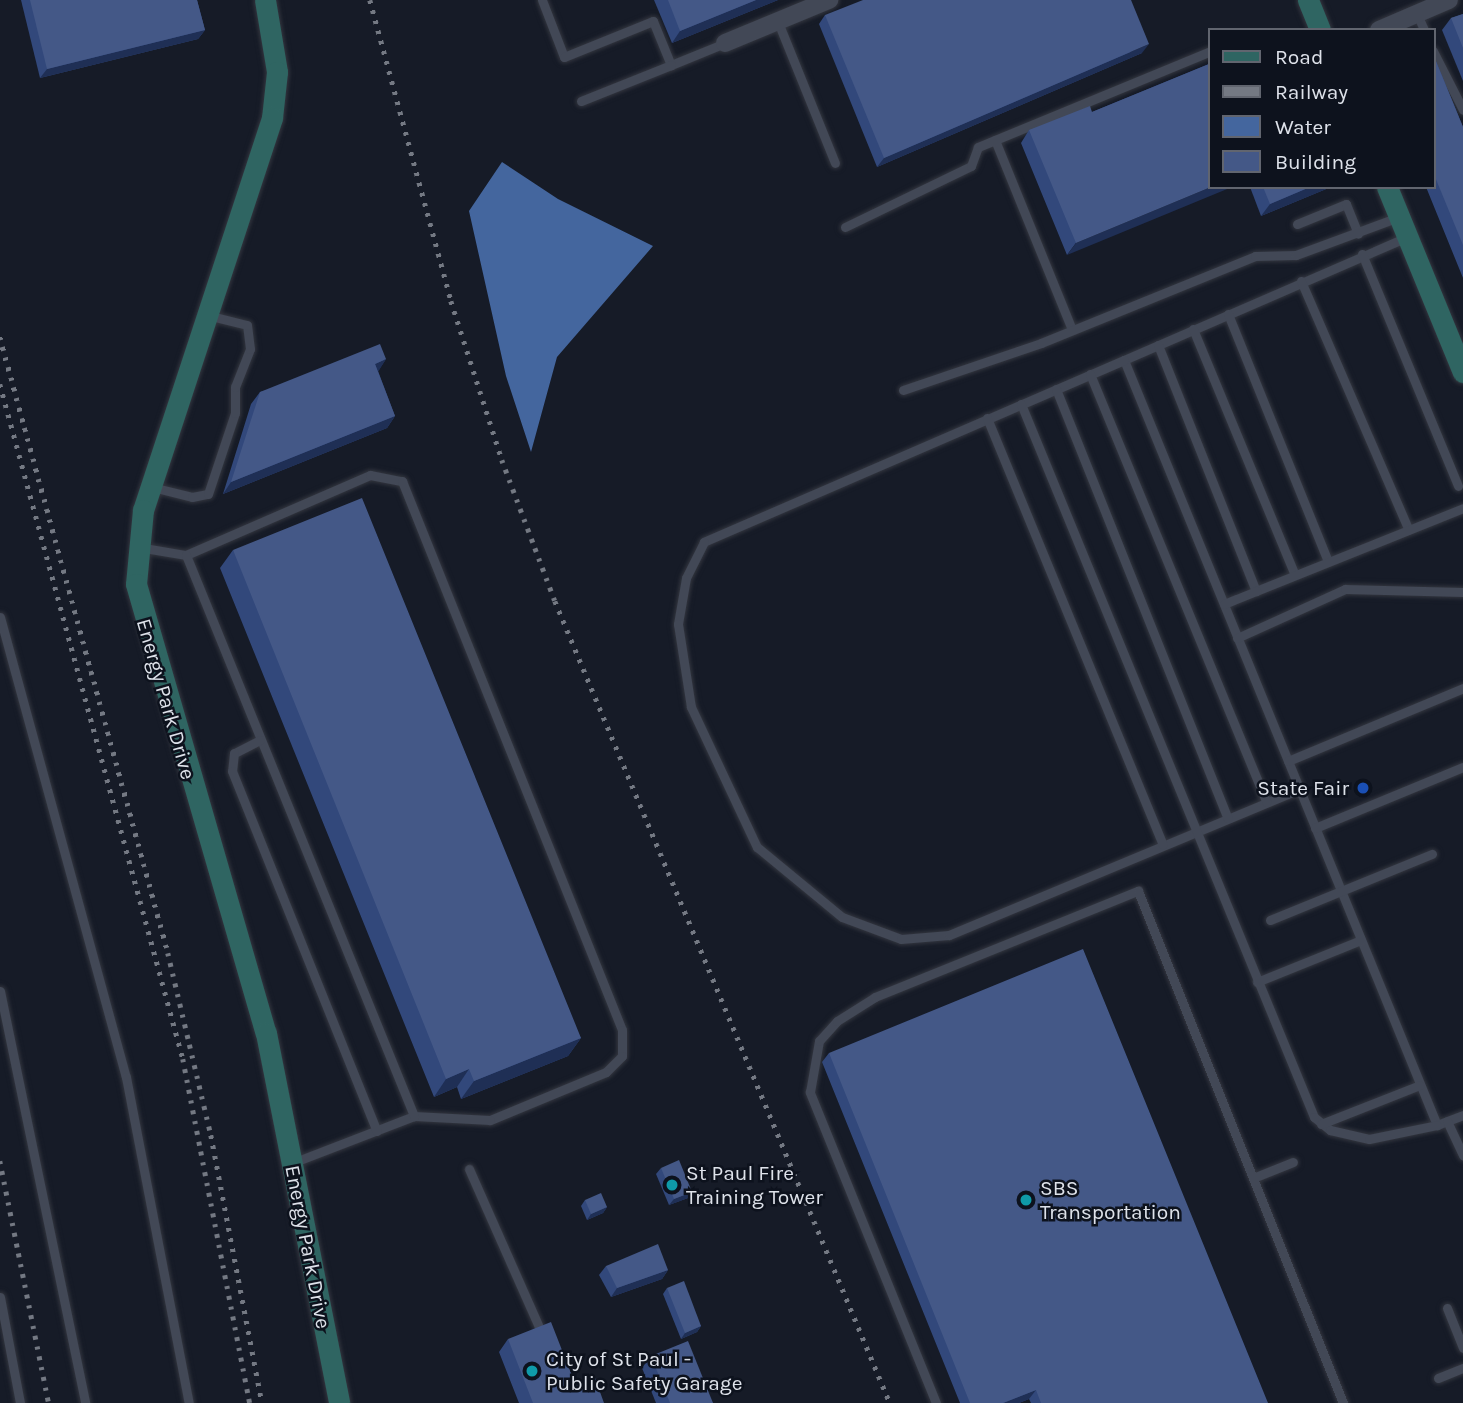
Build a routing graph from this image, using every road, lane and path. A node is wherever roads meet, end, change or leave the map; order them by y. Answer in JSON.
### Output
{"nodes":[{"id":1,"x":265,"y":0,"type":"edge"},
{"id":2,"x":542,"y":0,"type":"edge"},
{"id":3,"x":829,"y":0,"type":"edge"},
{"id":4,"x":1308,"y":0,"type":"edge"},
{"id":5,"x":1449,"y":0,"type":"edge"},
{"id":6,"x":778,"y":22,"type":"junction"},
{"id":7,"x":1420,"y":22,"type":"edge"},
{"id":8,"x":1320,"y":28,"type":"edge"},
{"id":9,"x":1389,"y":28,"type":"edge"},
{"id":10,"x":725,"y":43,"type":"joint"},
{"id":11,"x":1208,"y":52,"type":"edge"},
{"id":12,"x":1435,"y":55,"type":"edge"},
{"id":13,"x":671,"y":65,"type":"junction"},
{"id":14,"x":581,"y":102,"type":"dead end"},
{"id":15,"x":1460,"y":109,"type":"edge"},
{"id":16,"x":1460,"y":125,"type":"edge"},
{"id":17,"x":995,"y":139,"type":"junction"},
{"id":18,"x":835,"y":163,"type":"dead end"},
{"id":19,"x":1388,"y":189,"type":"edge"},
{"id":20,"x":1297,"y":224,"type":"dead end"},
{"id":21,"x":845,"y":227,"type":"dead end"},
{"id":22,"x":1403,"y":227,"type":"junction"},
{"id":23,"x":1358,"y":234,"type":"junction"},
{"id":24,"x":1362,"y":254,"type":"junction"},
{"id":25,"x":1301,"y":281,"type":"junction"},
{"id":26,"x":1228,"y":314,"type":"junction"},
{"id":27,"x":208,"y":315,"type":"junction"},
{"id":28,"x":1193,"y":330,"type":"junction"},
{"id":29,"x":1072,"y":331,"type":"junction"},
{"id":30,"x":1158,"y":345,"type":"junction"},
{"id":31,"x":1124,"y":360,"type":"junction"},
{"id":32,"x":1463,"y":372,"type":"edge"},
{"id":33,"x":1090,"y":374,"type":"junction"},
{"id":34,"x":1056,"y":389,"type":"junction"},
{"id":35,"x":903,"y":390,"type":"dead end"},
{"id":36,"x":1021,"y":404,"type":"junction"},
{"id":37,"x":987,"y":418,"type":"junction"},
{"id":38,"x":151,"y":486,"type":"junction"},
{"id":39,"x":1458,"y":486,"type":"dead end"},
{"id":40,"x":1463,"y":508,"type":"edge"},
{"id":41,"x":1409,"y":530,"type":"junction"},
{"id":42,"x":136,"y":547,"type":"junction"},
{"id":43,"x":186,"y":555,"type":"junction"},
{"id":44,"x":1328,"y":562,"type":"junction"},
{"id":45,"x":1295,"y":575,"type":"junction"},
{"id":46,"x":1256,"y":591,"type":"junction"},
{"id":47,"x":1463,"y":592,"type":"edge"},
{"id":48,"x":1224,"y":604,"type":"junction"},
{"id":49,"x":0,"y":617,"type":"edge"},
{"id":50,"x":1237,"y":638,"type":"junction"},
{"id":51,"x":1463,"y":688,"type":"edge"},
{"id":52,"x":260,"y":740,"type":"junction"},
{"id":53,"x":1288,"y":761,"type":"junction"},
{"id":54,"x":1463,"y":767,"type":"edge"},
{"id":55,"x":1299,"y":789,"type":"junction"},
{"id":56,"x":1266,"y":803,"type":"junction"},
{"id":57,"x":1228,"y":818,"type":"junction"},
{"id":58,"x":1315,"y":828,"type":"junction"},
{"id":59,"x":1195,"y":832,"type":"junction"},
{"id":60,"x":1163,"y":844,"type":"junction"},
{"id":61,"x":1432,"y":854,"type":"dead end"},
{"id":62,"x":1341,"y":891,"type":"junction"},
{"id":63,"x":1270,"y":920,"type":"dead end"},
{"id":64,"x":1361,"y":940,"type":"junction"},
{"id":65,"x":1257,"y":982,"type":"junction"},
{"id":66,"x":0,"y":991,"type":"edge"},
{"id":67,"x":1420,"y":1085,"type":"junction"},
{"id":68,"x":1463,"y":1115,"type":"edge"},
{"id":69,"x":414,"y":1116,"type":"junction"},
{"id":70,"x":1447,"y":1121,"type":"junction"},
{"id":71,"x":1321,"y":1124,"type":"junction"},
{"id":72,"x":1437,"y":1125,"type":"junction"},
{"id":73,"x":377,"y":1131,"type":"junction"},
{"id":74,"x":1463,"y":1156,"type":"edge"},
{"id":75,"x":1293,"y":1162,"type":"dead end"},
{"id":76,"x":292,"y":1163,"type":"junction"},
{"id":77,"x":469,"y":1169,"type":"dead end"},
{"id":78,"x":1253,"y":1178,"type":"junction"},
{"id":79,"x":0,"y":1297,"type":"edge"},
{"id":80,"x":1447,"y":1308,"type":"dead end"},
{"id":81,"x":538,"y":1325,"type":"edge"},
{"id":82,"x":1463,"y":1348,"type":"edge"},
{"id":83,"x":1463,"y":1368,"type":"edge"},
{"id":84,"x":1438,"y":1378,"type":"dead end"},
{"id":85,"x":20,"y":1403,"type":"edge"},
{"id":86,"x":85,"y":1403,"type":"edge"},
{"id":87,"x":188,"y":1403,"type":"edge"},
{"id":88,"x":339,"y":1403,"type":"edge"},
{"id":89,"x":936,"y":1403,"type":"edge"},
{"id":90,"x":1343,"y":1403,"type":"edge"}],
"edges":[{"from":1,"to":27,"type":"street","name":"Energy Park Drive"},
{"from":2,"to":13,"type":"lane"},
{"from":3,"to":6,"type":"street"},
{"from":4,"to":8,"type":"street"},
{"from":5,"to":7,"type":"street"},
{"from":6,"to":10,"type":"street"},
{"from":6,"to":18,"type":"lane"},
{"from":7,"to":9,"type":"street"},
{"from":10,"to":13,"type":"lane"},
{"from":11,"to":17,"type":"lane"},
{"from":12,"to":15,"type":"lane"},
{"from":13,"to":14,"type":"lane"},
{"from":15,"to":16,"type":"lane"},
{"from":17,"to":21,"type":"lane"},
{"from":17,"to":29,"type":"lane"},
{"from":19,"to":22,"type":"street"},
{"from":20,"to":23,"type":"lane"},
{"from":22,"to":23,"type":"lane"},
{"from":22,"to":24,"type":"lane"},
{"from":22,"to":32,"type":"street"},
{"from":23,"to":29,"type":"lane"},
{"from":24,"to":25,"type":"lane"},
{"from":24,"to":39,"type":"lane"},
{"from":25,"to":26,"type":"lane"},
{"from":25,"to":41,"type":"lane"},
{"from":26,"to":28,"type":"lane"},
{"from":26,"to":44,"type":"lane"},
{"from":27,"to":38,"type":"street","name":"Energy Park Drive"},
{"from":27,"to":38,"type":"lane"},
{"from":28,"to":30,"type":"lane"},
{"from":28,"to":45,"type":"lane"},
{"from":29,"to":35,"type":"lane"},
{"from":30,"to":31,"type":"lane"},
{"from":30,"to":46,"type":"lane"},
{"from":31,"to":33,"type":"lane"},
{"from":31,"to":48,"type":"lane"},
{"from":33,"to":34,"type":"lane"},
{"from":33,"to":56,"type":"lane"},
{"from":34,"to":36,"type":"lane"},
{"from":34,"to":57,"type":"lane"},
{"from":36,"to":37,"type":"lane"},
{"from":36,"to":59,"type":"lane"},
{"from":37,"to":60,"type":"lane"},
{"from":37,"to":60,"type":"lane"},
{"from":38,"to":42,"type":"street","name":"Energy Park Drive"},
{"from":40,"to":41,"type":"lane"},
{"from":41,"to":44,"type":"lane"},
{"from":42,"to":43,"type":"lane"},
{"from":42,"to":76,"type":"street","name":"Energy Park Drive"},
{"from":43,"to":52,"type":"lane"},
{"from":43,"to":69,"type":"lane"},
{"from":44,"to":45,"type":"lane"},
{"from":45,"to":46,"type":"lane"},
{"from":46,"to":48,"type":"lane"},
{"from":47,"to":50,"type":"lane"},
{"from":48,"to":50,"type":"lane"},
{"from":49,"to":87,"type":"lane"},
{"from":50,"to":53,"type":"lane"},
{"from":51,"to":53,"type":"lane"},
{"from":52,"to":69,"type":"lane"},
{"from":52,"to":73,"type":"lane"},
{"from":53,"to":55,"type":"lane"},
{"from":54,"to":58,"type":"lane"},
{"from":55,"to":56,"type":"lane"},
{"from":55,"to":58,"type":"lane"},
{"from":56,"to":57,"type":"lane"},
{"from":57,"to":59,"type":"lane"},
{"from":58,"to":62,"type":"lane"},
{"from":59,"to":60,"type":"lane"},
{"from":59,"to":65,"type":"lane"},
{"from":61,"to":62,"type":"lane"},
{"from":62,"to":63,"type":"lane"},
{"from":62,"to":64,"type":"lane"},
{"from":64,"to":65,"type":"lane"},
{"from":64,"to":67,"type":"lane"},
{"from":65,"to":71,"type":"lane"},
{"from":66,"to":86,"type":"lane"},
{"from":67,"to":71,"type":"lane"},
{"from":67,"to":72,"type":"lane"},
{"from":68,"to":70,"type":"lane"},
{"from":69,"to":73,"type":"lane"},
{"from":70,"to":72,"type":"lane"},
{"from":70,"to":74,"type":"lane"},
{"from":71,"to":72,"type":"lane"},
{"from":73,"to":76,"type":"lane"},
{"from":75,"to":78,"type":"lane"},
{"from":76,"to":88,"type":"street","name":"Energy Park Drive"},
{"from":77,"to":81,"type":"lane"},
{"from":78,"to":89,"type":"lane"},
{"from":78,"to":90,"type":"lane"},
{"from":79,"to":85,"type":"lane"},
{"from":80,"to":82,"type":"lane"},
{"from":83,"to":84,"type":"lane"}]}
